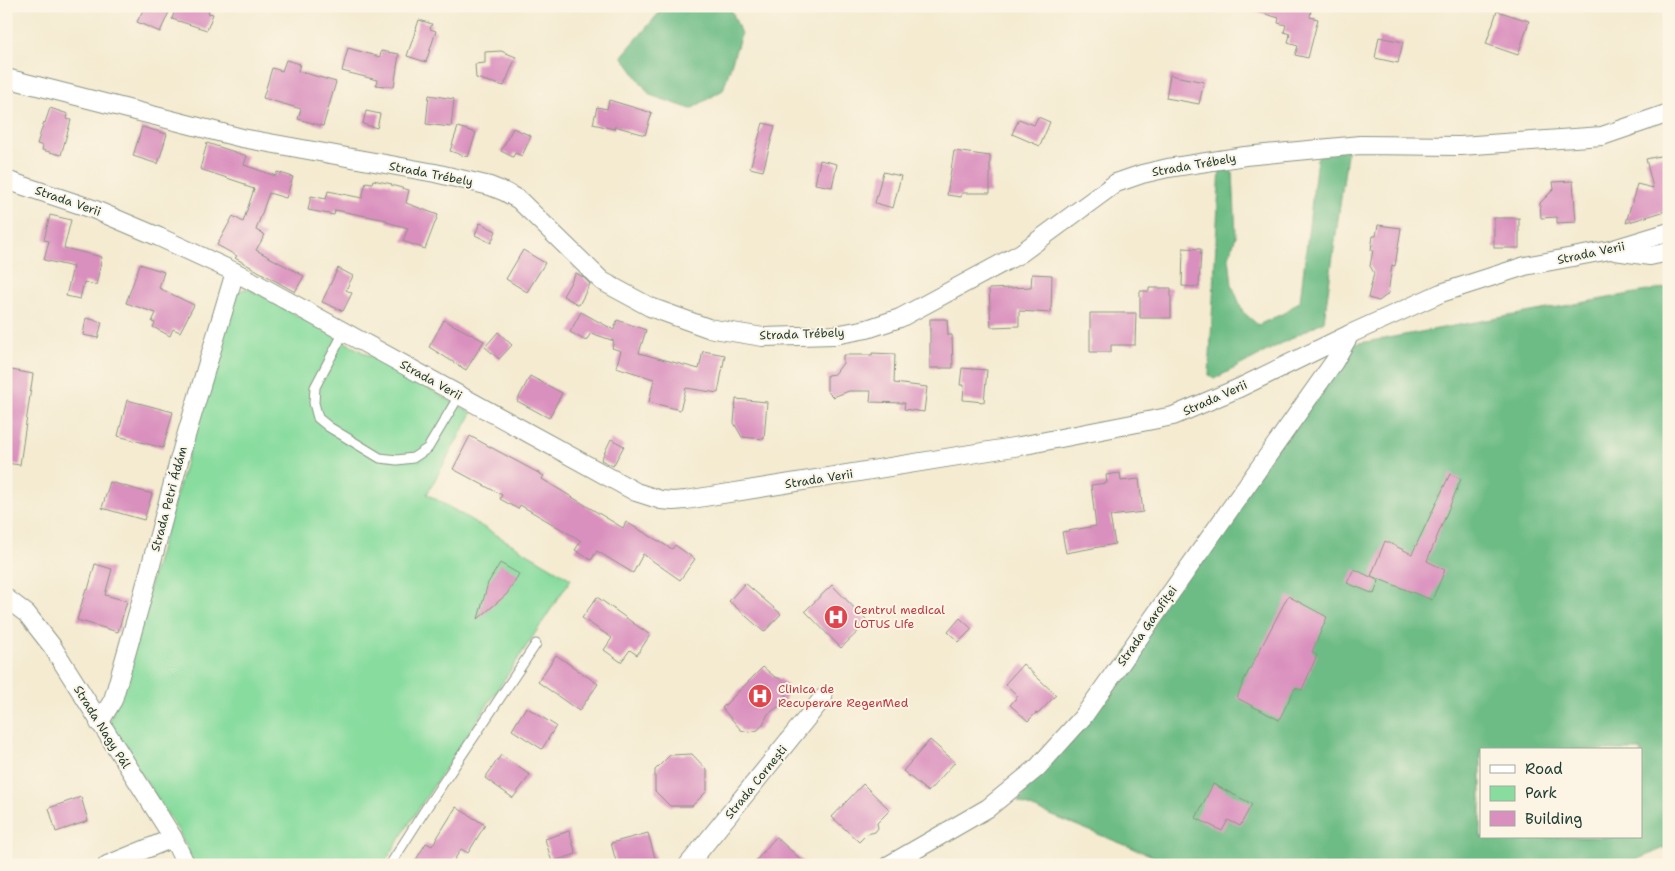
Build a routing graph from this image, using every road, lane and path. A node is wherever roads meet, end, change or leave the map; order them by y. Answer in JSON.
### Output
{"nodes":[{"id":1,"x":6,"y":78,"type":"edge"},
{"id":2,"x":1669,"y":113,"type":"edge"},
{"id":3,"x":6,"y":180,"type":"edge"},
{"id":4,"x":1669,"y":232,"type":"edge"},
{"id":5,"x":1610,"y":250,"type":"junction"},
{"id":6,"x":1669,"y":252,"type":"edge"},
{"id":7,"x":235,"y":272,"type":"junction"},
{"id":8,"x":344,"y":332,"type":"junction"},
{"id":9,"x":1350,"y":334,"type":"junction"},
{"id":10,"x":459,"y":396,"type":"junction"},
{"id":11,"x":6,"y":598,"type":"edge"},
{"id":12,"x":536,"y":644,"type":"dead end"},
{"id":13,"x":823,"y":698,"type":"dead end"},
{"id":14,"x":99,"y":722,"type":"junction"},
{"id":15,"x":173,"y":838,"type":"junction"},
{"id":16,"x":107,"y":865,"type":"edge"},
{"id":17,"x":186,"y":865,"type":"edge"},
{"id":18,"x":390,"y":865,"type":"edge"},
{"id":19,"x":688,"y":865,"type":"edge"},
{"id":20,"x":889,"y":865,"type":"edge"}],
"edges":[{"from":1,"to":2,"type":"street","name":"Strada Trébely"},
{"from":3,"to":7,"type":"street","name":"Strada Verii"},
{"from":4,"to":5,"type":"street","name":"Strada Verii"},
{"from":5,"to":6,"type":"street"},
{"from":5,"to":9,"type":"street","name":"Strada Verii"},
{"from":7,"to":8,"type":"street","name":"Strada Verii"},
{"from":7,"to":14,"type":"street","name":"Strada Petri Ádám"},
{"from":8,"to":10,"type":"street","name":"Strada Verii"},
{"from":8,"to":10,"type":"lane"},
{"from":9,"to":10,"type":"street","name":"Strada Verii"},
{"from":9,"to":20,"type":"street","name":"Strada Garofiței"},
{"from":11,"to":14,"type":"street","name":"Strada Nagy Pál"},
{"from":12,"to":18,"type":"lane"},
{"from":13,"to":19,"type":"street","name":"Strada Cornești"},
{"from":14,"to":15,"type":"street","name":"Strada Nagy Pál"},
{"from":15,"to":16,"type":"street"},
{"from":15,"to":17,"type":"street","name":"Strada Nagy Pál"}]}
